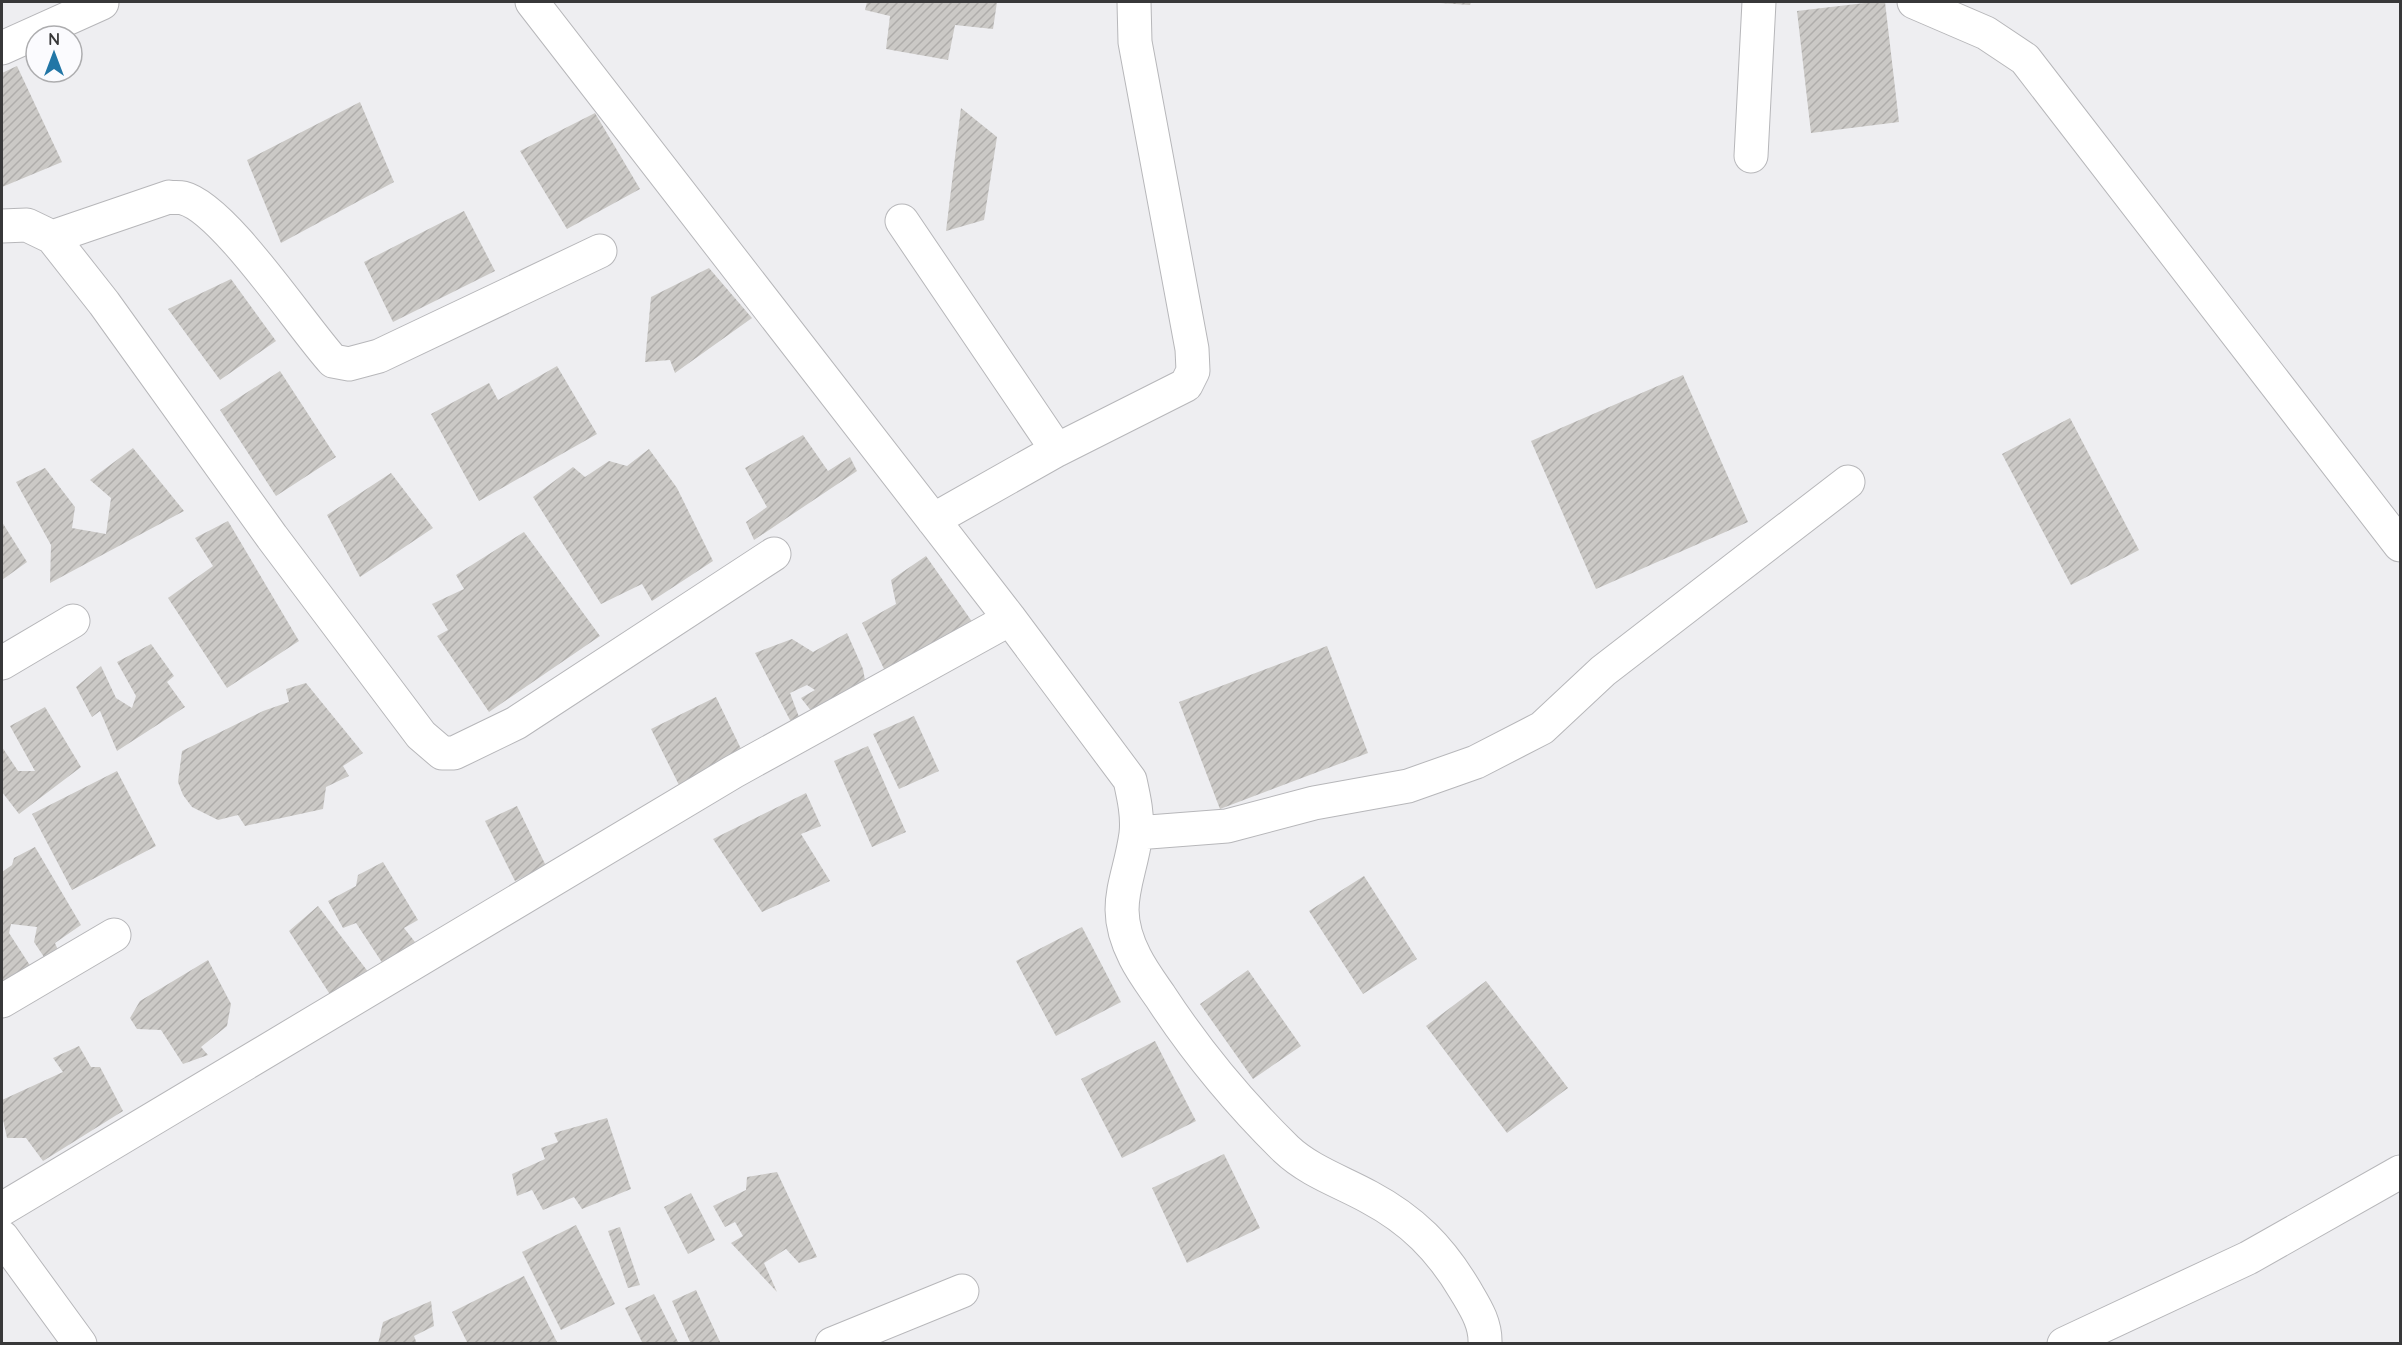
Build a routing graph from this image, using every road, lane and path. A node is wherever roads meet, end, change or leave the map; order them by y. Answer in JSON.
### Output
{"nodes":[{"id":1,"x":532,"y":2,"type":"edge"},
{"id":2,"x":1134,"y":2,"type":"edge"},
{"id":3,"x":1759,"y":2,"type":"edge"},
{"id":4,"x":102,"y":3,"type":"edge"},
{"id":5,"x":1923,"y":3,"type":"edge"},
{"id":6,"x":2,"y":48,"type":"edge"},
{"id":7,"x":1751,"y":156,"type":"dead end"},
{"id":8,"x":902,"y":221,"type":"dead end"},
{"id":9,"x":2,"y":226,"type":"edge"},
{"id":10,"x":52,"y":237,"type":"junction"},
{"id":11,"x":600,"y":251,"type":"dead end"},
{"id":12,"x":1057,"y":450,"type":"junction"},
{"id":13,"x":1848,"y":482,"type":"dead end"},
{"id":14,"x":933,"y":520,"type":"junction"},
{"id":15,"x":2400,"y":545,"type":"edge"},
{"id":16,"x":774,"y":554,"type":"dead end"},
{"id":17,"x":1010,"y":619,"type":"junction"},
{"id":18,"x":73,"y":621,"type":"dead end"},
{"id":19,"x":2,"y":663,"type":"edge"},
{"id":20,"x":1136,"y":833,"type":"junction"},
{"id":21,"x":114,"y":935,"type":"dead end"},
{"id":22,"x":2,"y":1001,"type":"edge"},
{"id":23,"x":2400,"y":1172,"type":"edge"},
{"id":24,"x":2,"y":1209,"type":"edge"},
{"id":25,"x":2,"y":1237,"type":"edge"},
{"id":26,"x":962,"y":1291,"type":"dead end"},
{"id":27,"x":80,"y":1344,"type":"edge"},
{"id":28,"x":832,"y":1344,"type":"edge"},
{"id":29,"x":1485,"y":1344,"type":"edge"},
{"id":30,"x":2064,"y":1344,"type":"edge"}],
"edges":[{"from":1,"to":14,"type":"street"},
{"from":2,"to":12,"type":"street"},
{"from":3,"to":7,"type":"street"},
{"from":4,"to":6,"type":"street"},
{"from":5,"to":15,"type":"street"},
{"from":8,"to":12,"type":"street"},
{"from":9,"to":10,"type":"street"},
{"from":10,"to":11,"type":"street"},
{"from":10,"to":16,"type":"street"},
{"from":12,"to":14,"type":"street"},
{"from":13,"to":20,"type":"street"},
{"from":14,"to":17,"type":"street"},
{"from":17,"to":20,"type":"street"},
{"from":17,"to":24,"type":"street"},
{"from":18,"to":19,"type":"street"},
{"from":20,"to":29,"type":"street"},
{"from":21,"to":22,"type":"street"},
{"from":23,"to":30,"type":"street"},
{"from":25,"to":27,"type":"street"},
{"from":26,"to":28,"type":"street"}]}
